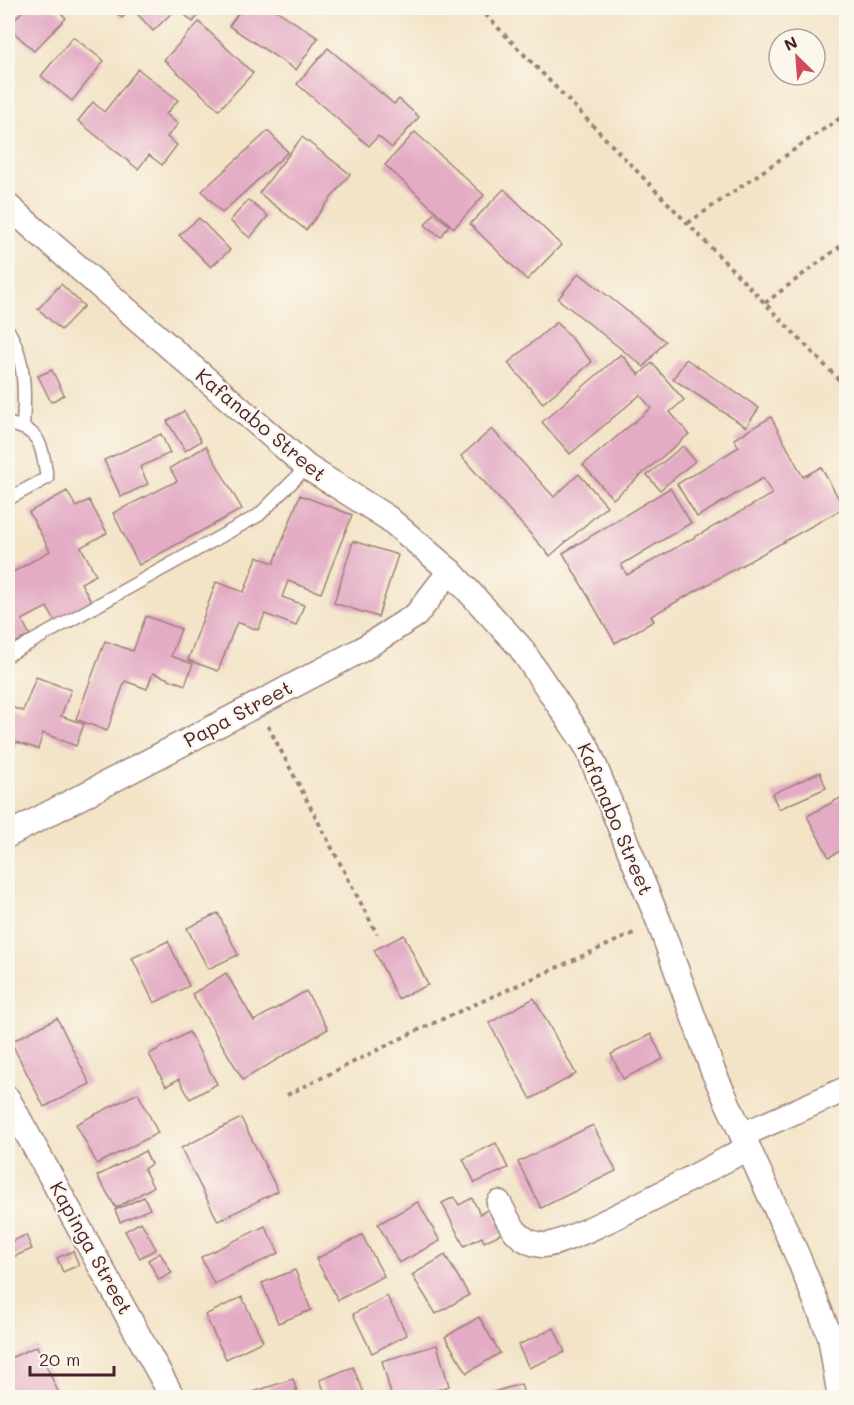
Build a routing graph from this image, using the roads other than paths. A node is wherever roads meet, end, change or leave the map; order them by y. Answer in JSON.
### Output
{"nodes":[{"id":1,"x":11,"y":217,"type":"edge"},
{"id":2,"x":8,"y":330,"type":"edge"},
{"id":3,"x":8,"y":424,"type":"edge"},
{"id":4,"x":23,"y":426,"type":"junction"},
{"id":5,"x":307,"y":467,"type":"junction"},
{"id":6,"x":8,"y":499,"type":"edge"},
{"id":7,"x":450,"y":571,"type":"junction"},
{"id":8,"x":8,"y":656,"type":"edge"},
{"id":9,"x":8,"y":835,"type":"edge"},
{"id":10,"x":846,"y":1089,"type":"edge"},
{"id":11,"x":8,"y":1099,"type":"edge"},
{"id":12,"x":745,"y":1142,"type":"junction"},
{"id":13,"x":499,"y":1203,"type":"dead end"},
{"id":14,"x":173,"y":1398,"type":"edge"},
{"id":15,"x":840,"y":1398,"type":"edge"}],
"edges":[{"from":1,"to":5,"type":"street","name":"Kafanabo Street"},
{"from":2,"to":4,"type":"lane"},
{"from":3,"to":4,"type":"lane"},
{"from":4,"to":6,"type":"lane"},
{"from":5,"to":7,"type":"street","name":"Kafanabo Street"},
{"from":5,"to":8,"type":"lane"},
{"from":7,"to":9,"type":"street","name":"Papa Street"},
{"from":7,"to":12,"type":"street","name":"Kafanabo Street"},
{"from":10,"to":12,"type":"street"},
{"from":11,"to":14,"type":"street","name":"Kapinga Street"},
{"from":12,"to":13,"type":"street"},
{"from":12,"to":15,"type":"street","name":"Kafanabo Street"}]}
